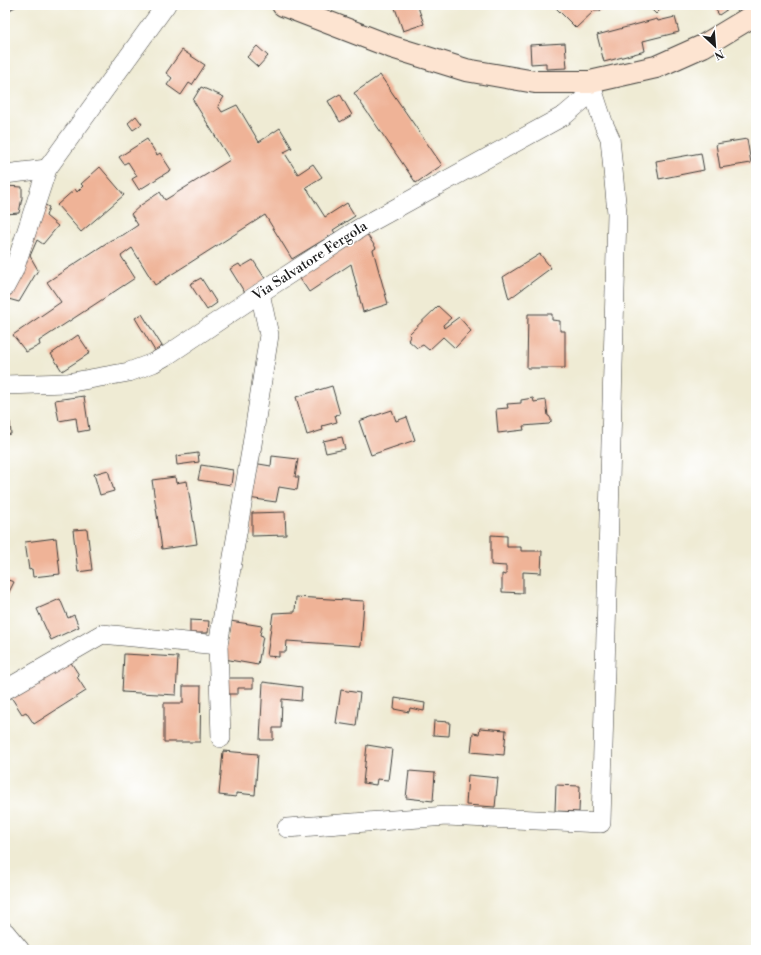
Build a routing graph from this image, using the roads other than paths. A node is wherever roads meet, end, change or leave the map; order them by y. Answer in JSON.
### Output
{"nodes":[{"id":1,"x":166,"y":5,"type":"edge"},
{"id":2,"x":283,"y":5,"type":"edge"},
{"id":3,"x":756,"y":14,"type":"edge"},
{"id":4,"x":590,"y":82,"type":"junction"},
{"id":5,"x":46,"y":169,"type":"junction"},
{"id":6,"x":5,"y":174,"type":"edge"},
{"id":7,"x":5,"y":287,"type":"edge"},
{"id":8,"x":260,"y":293,"type":"junction"},
{"id":9,"x":5,"y":385,"type":"edge"},
{"id":10,"x":218,"y":645,"type":"junction"},
{"id":11,"x":5,"y":690,"type":"edge"},
{"id":12,"x":221,"y":738,"type":"dead end"},
{"id":13,"x":287,"y":828,"type":"dead end"},
{"id":14,"x":5,"y":932,"type":"edge"},
{"id":15,"x":20,"y":950,"type":"edge"}],
"edges":[{"from":1,"to":5,"type":"street"},
{"from":2,"to":4,"type":"main road"},
{"from":3,"to":4,"type":"main road"},
{"from":4,"to":8,"type":"street","name":"Via Salvatore Fergola"},
{"from":4,"to":13,"type":"street"},
{"from":5,"to":6,"type":"street"},
{"from":5,"to":7,"type":"street"},
{"from":8,"to":9,"type":"street","name":"Via Salvatore Fergola"},
{"from":8,"to":10,"type":"street"},
{"from":10,"to":11,"type":"street"},
{"from":10,"to":12,"type":"street"},
{"from":14,"to":15,"type":"street"}]}
